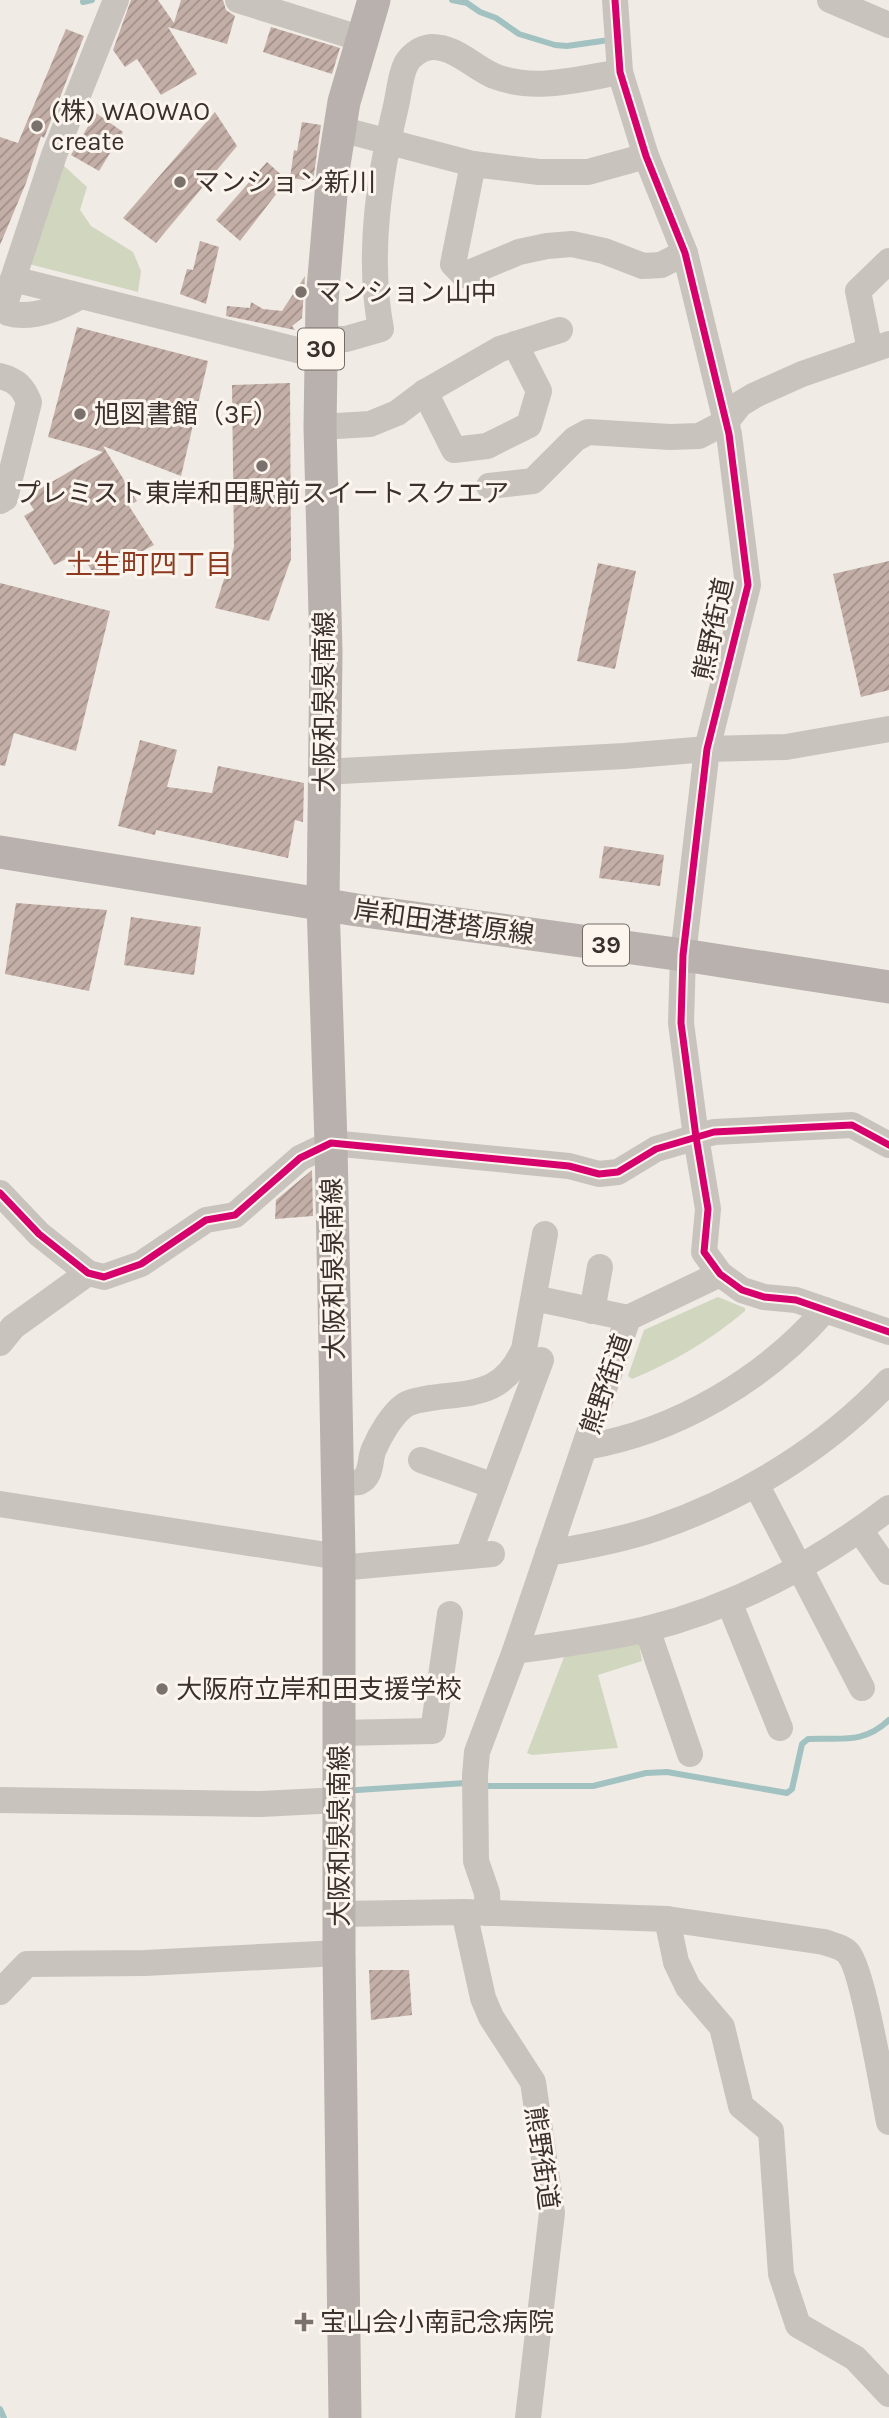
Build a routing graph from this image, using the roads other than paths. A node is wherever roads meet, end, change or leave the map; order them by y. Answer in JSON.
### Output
{"nodes":[{"id":1,"x":116,"y":0,"type":"edge"},
{"id":2,"x":237,"y":0,"type":"edge"},
{"id":3,"x":374,"y":0,"type":"edge"},
{"id":4,"x":615,"y":0,"type":"edge"},
{"id":5,"x":830,"y":0,"type":"edge"},
{"id":6,"x":889,"y":25,"type":"edge"},
{"id":7,"x":362,"y":38,"type":"junction"},
{"id":8,"x":620,"y":72,"type":"junction"},
{"id":9,"x":340,"y":129,"type":"junction"},
{"id":10,"x":387,"y":142,"type":"junction"},
{"id":11,"x":646,"y":156,"type":"junction"},
{"id":12,"x":473,"y":164,"type":"junction"},
{"id":13,"x":685,"y":253,"type":"junction"},
{"id":14,"x":889,"y":261,"type":"edge"},
{"id":15,"x":560,"y":330,"type":"dead end"},
{"id":16,"x":515,"y":344,"type":"junction"},
{"id":17,"x":321,"y":347,"type":"junction"},
{"id":18,"x":879,"y":347,"type":"edge"},
{"id":19,"x":0,"y":376,"type":"edge"},
{"id":20,"x":425,"y":392,"type":"junction"},
{"id":21,"x":726,"y":422,"type":"junction"},
{"id":22,"x":320,"y":427,"type":"junction"},
{"id":23,"x":489,"y":485,"type":"dead end"},
{"id":24,"x":0,"y":501,"type":"edge"},
{"id":25,"x":889,"y":729,"type":"edge"},
{"id":26,"x":706,"y":749,"type":"junction"},
{"id":27,"x":323,"y":772,"type":"junction"},
{"id":28,"x":0,"y":852,"type":"edge"},
{"id":29,"x":323,"y":904,"type":"junction"},
{"id":30,"x":683,"y":956,"type":"junction"},
{"id":31,"x":889,"y":988,"type":"edge"},
{"id":32,"x":696,"y":1137,"type":"junction"},
{"id":33,"x":331,"y":1143,"type":"junction"},
{"id":34,"x":889,"y":1145,"type":"edge"},
{"id":35,"x":0,"y":1193,"type":"edge"},
{"id":36,"x":545,"y":1234,"type":"dead end"},
{"id":37,"x":600,"y":1267,"type":"dead end"},
{"id":38,"x":88,"y":1273,"type":"junction"},
{"id":39,"x":720,"y":1273,"type":"junction"},
{"id":40,"x":534,"y":1298,"type":"junction"},
{"id":41,"x":825,"y":1310,"type":"junction"},
{"id":42,"x":592,"y":1311,"type":"junction"},
{"id":43,"x":628,"y":1318,"type":"junction"},
{"id":44,"x":4,"y":1328,"type":"edge"},
{"id":45,"x":889,"y":1332,"type":"edge"},
{"id":46,"x":541,"y":1360,"type":"dead end"},
{"id":47,"x":889,"y":1381,"type":"edge"},
{"id":48,"x":585,"y":1447,"type":"junction"},
{"id":49,"x":421,"y":1460,"type":"dead end"},
{"id":50,"x":337,"y":1482,"type":"junction"},
{"id":51,"x":756,"y":1484,"type":"junction"},
{"id":52,"x":494,"y":1486,"type":"junction"},
{"id":53,"x":0,"y":1504,"type":"edge"},
{"id":54,"x":889,"y":1508,"type":"edge"},
{"id":55,"x":860,"y":1530,"type":"junction"},
{"id":56,"x":548,"y":1553,"type":"junction"},
{"id":57,"x":339,"y":1562,"type":"junction"},
{"id":58,"x":800,"y":1567,"type":"junction"},
{"id":59,"x":889,"y":1572,"type":"edge"},
{"id":60,"x":729,"y":1602,"type":"junction"},
{"id":61,"x":450,"y":1614,"type":"dead end"},
{"id":62,"x":647,"y":1629,"type":"junction"},
{"id":63,"x":515,"y":1651,"type":"junction"},
{"id":64,"x":862,"y":1688,"type":"dead end"},
{"id":65,"x":780,"y":1728,"type":"dead end"},
{"id":66,"x":339,"y":1733,"type":"junction"},
{"id":67,"x":690,"y":1754,"type":"dead end"},
{"id":68,"x":0,"y":1800,"type":"edge"},
{"id":69,"x":339,"y":1800,"type":"junction"},
{"id":70,"x":476,"y":1912,"type":"junction"},
{"id":71,"x":339,"y":1914,"type":"junction"},
{"id":72,"x":667,"y":1919,"type":"junction"},
{"id":73,"x":339,"y":1953,"type":"junction"},
{"id":74,"x":0,"y":1992,"type":"edge"},
{"id":75,"x":889,"y":2122,"type":"edge"},
{"id":76,"x":889,"y":2394,"type":"edge"},
{"id":77,"x":345,"y":2418,"type":"edge"},
{"id":78,"x":528,"y":2418,"type":"edge"}],
"edges":[{"from":1,"to":17,"type":"street"},
{"from":2,"to":7,"type":"street"},
{"from":3,"to":7,"type":"main road","name":"大阪和泉泉南線","number":"30"},
{"from":4,"to":8,"type":"street","name":"熊野街道"},
{"from":5,"to":6,"type":"street"},
{"from":7,"to":9,"type":"main road","name":"大阪和泉泉南線","number":"30"},
{"from":8,"to":10,"type":"street"},
{"from":8,"to":11,"type":"street","name":"熊野街道"},
{"from":9,"to":10,"type":"street"},
{"from":9,"to":17,"type":"main road","name":"大阪和泉泉南線","number":"30"},
{"from":10,"to":12,"type":"street"},
{"from":10,"to":17,"type":"street"},
{"from":11,"to":12,"type":"street"},
{"from":11,"to":13,"type":"street","name":"熊野街道"},
{"from":12,"to":13,"type":"street"},
{"from":13,"to":21,"type":"street","name":"熊野街道"},
{"from":14,"to":18,"type":"street"},
{"from":15,"to":16,"type":"street"},
{"from":16,"to":20,"type":"street"},
{"from":16,"to":20,"type":"street"},
{"from":17,"to":22,"type":"main road","name":"大阪和泉泉南線","number":"30"},
{"from":18,"to":21,"type":"street"},
{"from":19,"to":24,"type":"street"},
{"from":20,"to":22,"type":"street"},
{"from":21,"to":23,"type":"street"},
{"from":21,"to":26,"type":"street","name":"熊野街道"},
{"from":22,"to":27,"type":"main road","name":"大阪和泉泉南線","number":"30"},
{"from":25,"to":26,"type":"street"},
{"from":26,"to":27,"type":"street"},
{"from":26,"to":30,"type":"street","name":"熊野街道"},
{"from":27,"to":29,"type":"main road","name":"大阪和泉泉南線","number":"30"},
{"from":28,"to":29,"type":"main road","name":"岸和田港塔原線","number":"39"},
{"from":29,"to":30,"type":"main road","name":"岸和田港塔原線","number":"39"},
{"from":29,"to":33,"type":"main road","name":"大阪和泉泉南線","number":"30"},
{"from":30,"to":31,"type":"main road","name":"岸和田港塔原線","number":"39"},
{"from":30,"to":32,"type":"street","name":"熊野街道"},
{"from":32,"to":33,"type":"street"},
{"from":32,"to":34,"type":"street"},
{"from":32,"to":39,"type":"street","name":"熊野街道"},
{"from":33,"to":38,"type":"street"},
{"from":33,"to":50,"type":"main road","name":"大阪和泉泉南線","number":"30"},
{"from":35,"to":38,"type":"street"},
{"from":36,"to":40,"type":"street"},
{"from":37,"to":42,"type":"street"},
{"from":38,"to":44,"type":"street"},
{"from":39,"to":41,"type":"street"},
{"from":39,"to":43,"type":"street","name":"熊野街道"},
{"from":40,"to":42,"type":"street"},
{"from":40,"to":50,"type":"street"},
{"from":41,"to":45,"type":"street"},
{"from":41,"to":48,"type":"street"},
{"from":42,"to":43,"type":"street"},
{"from":43,"to":48,"type":"street","name":"熊野街道"},
{"from":46,"to":52,"type":"street"},
{"from":47,"to":51,"type":"street"},
{"from":48,"to":56,"type":"street","name":"熊野街道"},
{"from":49,"to":52,"type":"street"},
{"from":50,"to":57,"type":"main road","name":"大阪和泉泉南線","number":"30"},
{"from":51,"to":56,"type":"street"},
{"from":51,"to":58,"type":"street"},
{"from":52,"to":57,"type":"street"},
{"from":53,"to":57,"type":"street"},
{"from":54,"to":55,"type":"street"},
{"from":55,"to":58,"type":"street"},
{"from":55,"to":59,"type":"street"},
{"from":56,"to":63,"type":"street","name":"熊野街道"},
{"from":57,"to":66,"type":"main road","name":"大阪和泉泉南線","number":"30"},
{"from":58,"to":60,"type":"street"},
{"from":58,"to":64,"type":"street"},
{"from":60,"to":62,"type":"street"},
{"from":60,"to":65,"type":"street"},
{"from":61,"to":66,"type":"street"},
{"from":62,"to":63,"type":"street"},
{"from":62,"to":67,"type":"street"},
{"from":63,"to":70,"type":"street","name":"熊野街道"},
{"from":66,"to":69,"type":"main road","name":"大阪和泉泉南線","number":"30"},
{"from":68,"to":69,"type":"street"},
{"from":69,"to":71,"type":"main road","name":"大阪和泉泉南線","number":"30"},
{"from":70,"to":71,"type":"street"},
{"from":70,"to":72,"type":"street"},
{"from":70,"to":78,"type":"street","name":"熊野街道"},
{"from":71,"to":73,"type":"main road","name":"大阪和泉泉南線","number":"30"},
{"from":72,"to":75,"type":"street"},
{"from":72,"to":76,"type":"street"},
{"from":73,"to":74,"type":"street"},
{"from":73,"to":77,"type":"main road","name":"大阪和泉泉南線","number":"30"}]}
